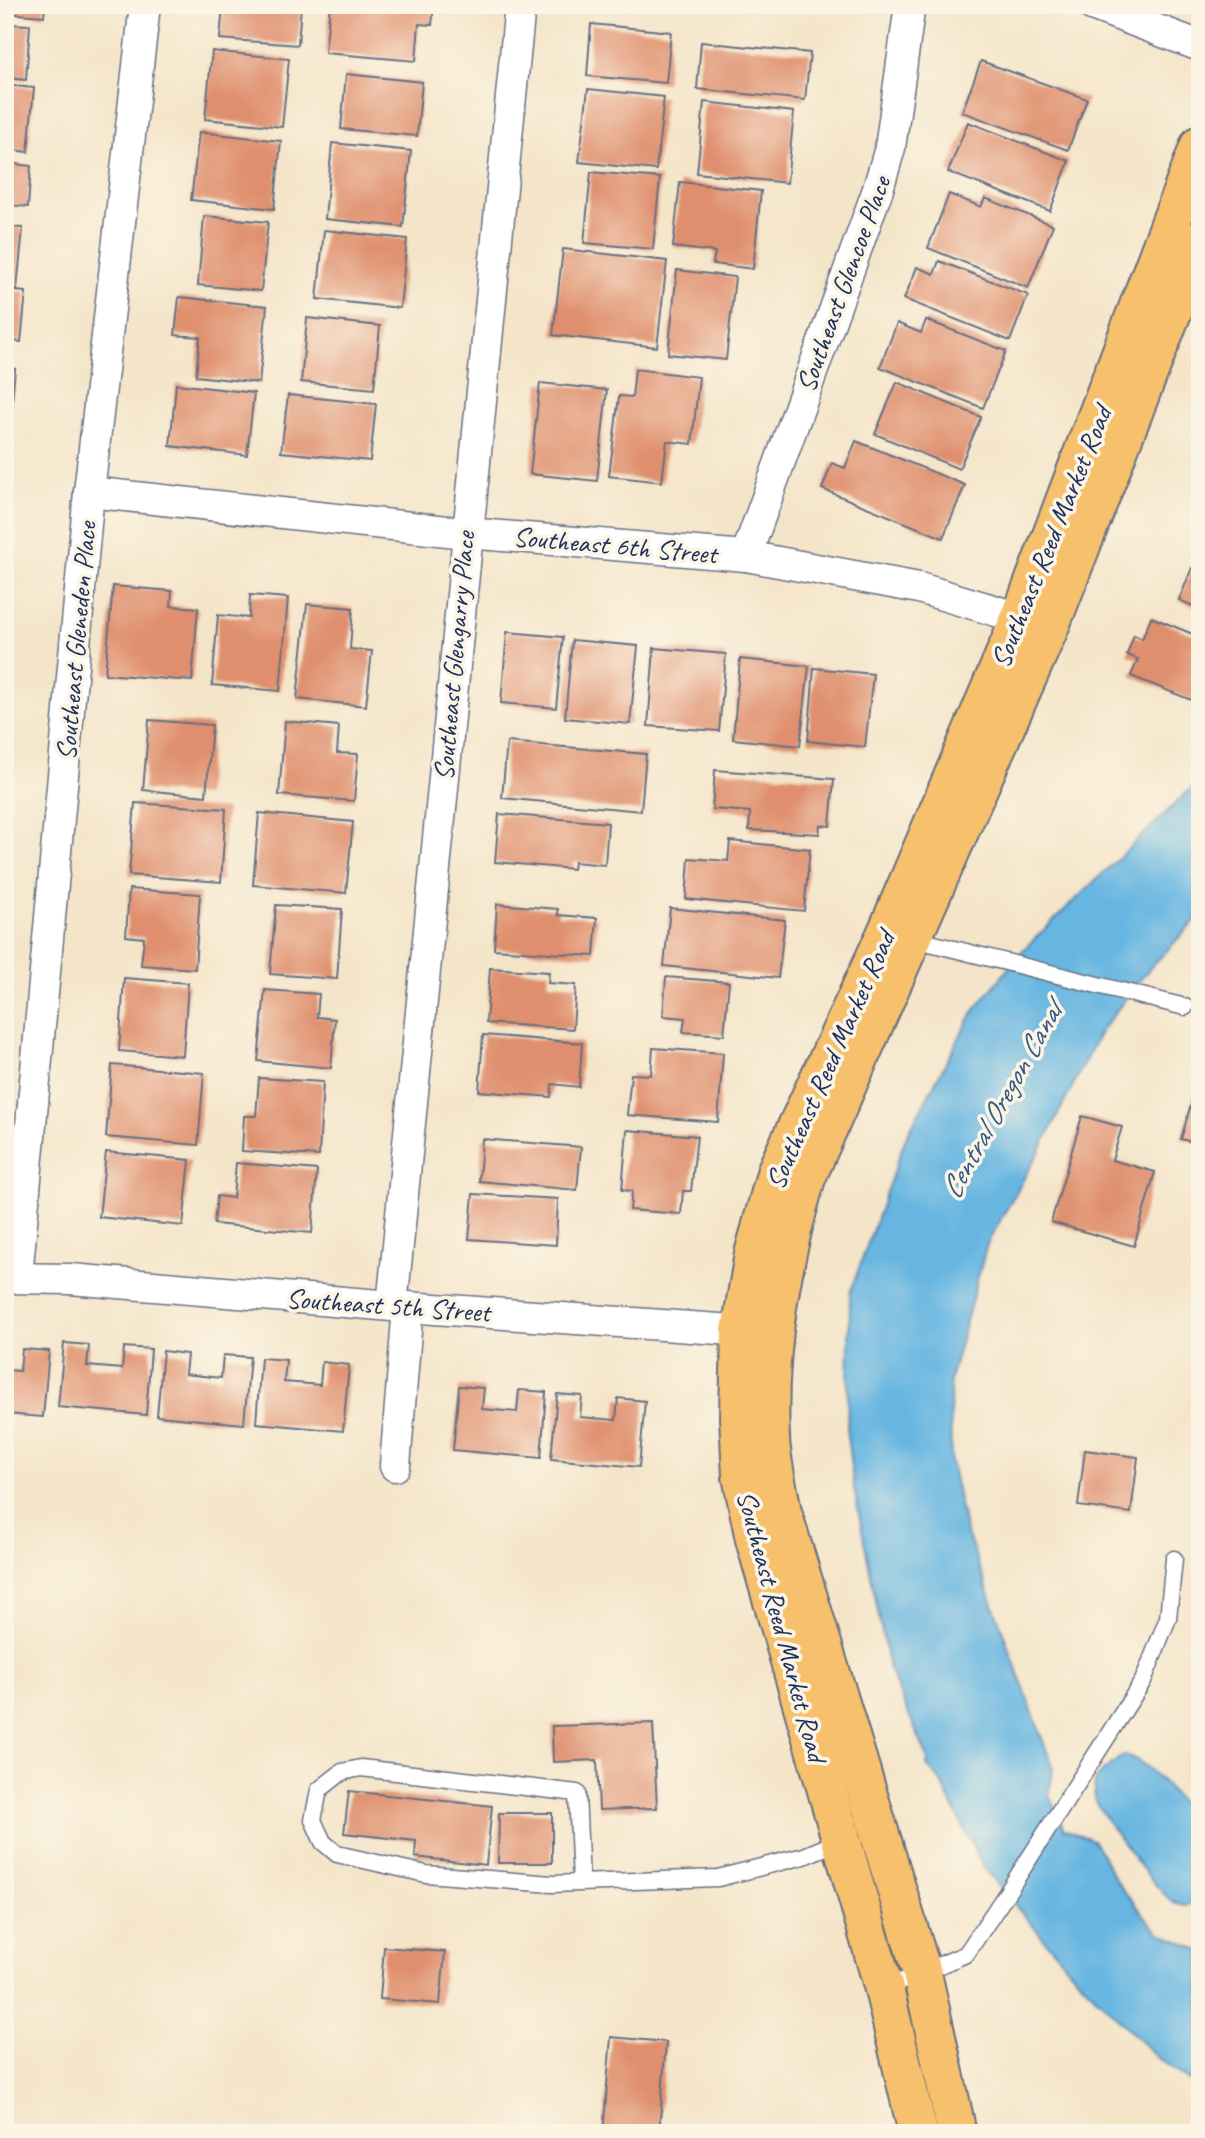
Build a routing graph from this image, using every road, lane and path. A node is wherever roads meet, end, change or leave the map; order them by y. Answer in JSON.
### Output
{"nodes":[{"id":1,"x":145,"y":5,"type":"edge"},
{"id":2,"x":520,"y":5,"type":"edge"},
{"id":3,"x":910,"y":5,"type":"edge"},
{"id":4,"x":1092,"y":5,"type":"edge"},
{"id":5,"x":1200,"y":46,"type":"edge"},
{"id":6,"x":1200,"y":145,"type":"edge"},
{"id":7,"x":1200,"y":240,"type":"edge"},
{"id":8,"x":89,"y":492,"type":"junction"},
{"id":9,"x":466,"y":533,"type":"junction"},
{"id":10,"x":746,"y":556,"type":"junction"},
{"id":11,"x":1035,"y":623,"type":"junction"},
{"id":12,"x":901,"y":935,"type":"junction"},
{"id":13,"x":1185,"y":1007,"type":"dead end"},
{"id":14,"x":11,"y":1278,"type":"edge"},
{"id":15,"x":400,"y":1307,"type":"junction"},
{"id":16,"x":756,"y":1332,"type":"junction"},
{"id":17,"x":395,"y":1466,"type":"dead end"},
{"id":18,"x":1174,"y":1559,"type":"dead end"},
{"id":19,"x":842,"y":1840,"type":"junction"},
{"id":20,"x":581,"y":1882,"type":"junction"},
{"id":21,"x":922,"y":1973,"type":"junction"},
{"id":22,"x":884,"y":1989,"type":"junction"},
{"id":23,"x":918,"y":2133,"type":"edge"},
{"id":24,"x":957,"y":2133,"type":"edge"}],
"edges":[{"from":1,"to":8,"type":"street","name":"Southeast Gleneden Place"},
{"from":2,"to":9,"type":"street","name":"Southeast Glengarry Place"},
{"from":3,"to":10,"type":"street","name":"Southeast Glencoe Place"},
{"from":4,"to":5,"type":"street"},
{"from":6,"to":11,"type":"main road","name":"Southeast Reed Market Road"},
{"from":7,"to":11,"type":"main road","name":"Southeast Reed Market Road"},
{"from":8,"to":9,"type":"street","name":"Southeast 6th Street"},
{"from":8,"to":14,"type":"street","name":"Southeast Gleneden Place"},
{"from":9,"to":10,"type":"street","name":"Southeast 6th Street"},
{"from":9,"to":15,"type":"street","name":"Southeast Glengarry Place"},
{"from":10,"to":11,"type":"street","name":"Southeast 6th Street"},
{"from":11,"to":12,"type":"main road","name":"Southeast Reed Market Road"},
{"from":12,"to":13,"type":"lane"},
{"from":12,"to":16,"type":"main road","name":"Southeast Reed Market Road"},
{"from":14,"to":15,"type":"street","name":"Southeast 5th Street"},
{"from":15,"to":16,"type":"street","name":"Southeast 5th Street"},
{"from":15,"to":17,"type":"street","name":"Southeast Glengarry Place"},
{"from":16,"to":19,"type":"main road","name":"Southeast Reed Market Road"},
{"from":16,"to":21,"type":"main road","name":"Southeast Reed Market Road"},
{"from":18,"to":21,"type":"lane"},
{"from":19,"to":20,"type":"lane"},
{"from":19,"to":22,"type":"main road","name":"Southeast Reed Market Road"},
{"from":20,"to":20,"type":"lane"},
{"from":21,"to":22,"type":"lane"},
{"from":21,"to":24,"type":"main road","name":"Southeast Reed Market Road"},
{"from":22,"to":23,"type":"main road","name":"Southeast Reed Market Road"}]}
